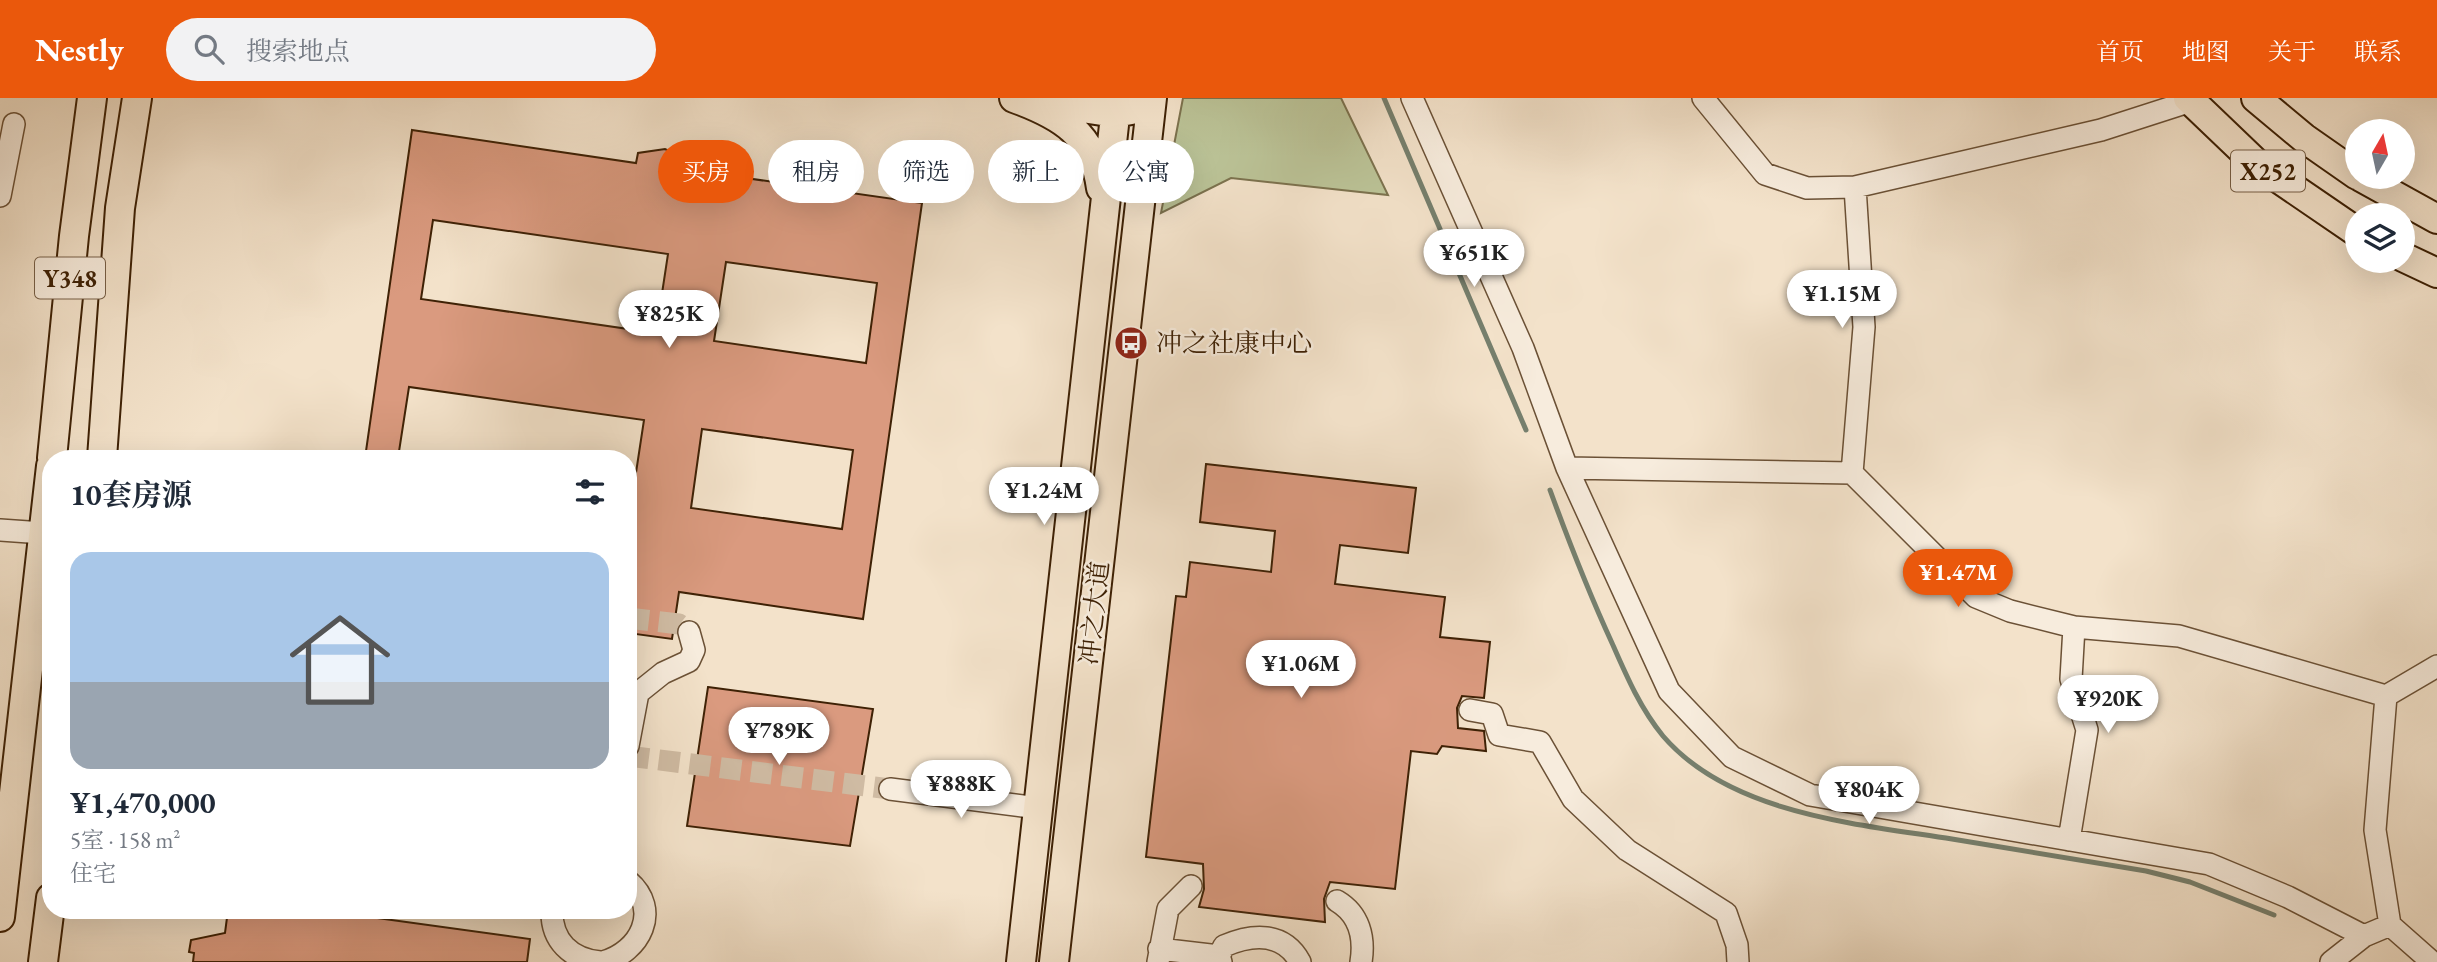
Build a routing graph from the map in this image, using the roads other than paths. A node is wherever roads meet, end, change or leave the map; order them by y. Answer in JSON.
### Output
{"nodes":[{"id":1,"x":92,"y":98,"type":"edge"},
{"id":2,"x":137,"y":98,"type":"edge"},
{"id":3,"x":1014,"y":98,"type":"edge"},
{"id":4,"x":1412,"y":98,"type":"edge"},
{"id":5,"x":1703,"y":98,"type":"edge"},
{"id":6,"x":2256,"y":98,"type":"edge"},
{"id":7,"x":2189,"y":100,"type":"edge"},
{"id":8,"x":1133,"y":103,"type":"edge"},
{"id":9,"x":14,"y":124,"type":"dead end"},
{"id":10,"x":2345,"y":166,"type":"edge"},
{"id":11,"x":1855,"y":187,"type":"junction"},
{"id":12,"x":2383,"y":189,"type":"edge"},
{"id":13,"x":0,"y":196,"type":"edge"},
{"id":14,"x":1103,"y":208,"type":"junction"},
{"id":15,"x":2437,"y":219,"type":"edge"},
{"id":16,"x":2345,"y":224,"type":"edge"},
{"id":17,"x":2415,"y":263,"type":"edge"},
{"id":18,"x":2437,"y":273,"type":"edge"},
{"id":19,"x":53,"y":450,"type":"edge"},
{"id":20,"x":103,"y":450,"type":"edge"},
{"id":21,"x":1567,"y":468,"type":"junction"},
{"id":22,"x":1852,"y":474,"type":"junction"},
{"id":23,"x":0,"y":530,"type":"edge"},
{"id":24,"x":42,"y":533,"type":"edge"},
{"id":25,"x":42,"y":542,"type":"edge"},
{"id":26,"x":2074,"y":627,"type":"junction"},
{"id":27,"x":688,"y":632,"type":"dead end"},
{"id":28,"x":2437,"y":666,"type":"edge"},
{"id":29,"x":637,"y":684,"type":"edge"},
{"id":30,"x":2386,"y":696,"type":"junction"},
{"id":31,"x":1470,"y":710,"type":"dead end"},
{"id":32,"x":890,"y":789,"type":"tunnel mouth"},
{"id":33,"x":1038,"y":808,"type":"junction"},
{"id":34,"x":2069,"y":840,"type":"junction"},
{"id":35,"x":1191,"y":886,"type":"dead end"},
{"id":36,"x":637,"y":890,"type":"edge"},
{"id":37,"x":1337,"y":901,"type":"dead end"},
{"id":38,"x":0,"y":917,"type":"edge"},
{"id":39,"x":48,"y":919,"type":"edge"},
{"id":40,"x":552,"y":919,"type":"edge"},
{"id":41,"x":2390,"y":925,"type":"junction"},
{"id":42,"x":2364,"y":936,"type":"junction"},
{"id":43,"x":1158,"y":956,"type":"edge"},
{"id":44,"x":1220,"y":959,"type":"edge"},
{"id":45,"x":43,"y":962,"type":"edge"},
{"id":46,"x":596,"y":962,"type":"edge"},
{"id":47,"x":1021,"y":962,"type":"edge"},
{"id":48,"x":1055,"y":962,"type":"edge"},
{"id":49,"x":1300,"y":962,"type":"edge"},
{"id":50,"x":1360,"y":962,"type":"edge"},
{"id":51,"x":1738,"y":962,"type":"edge"},
{"id":52,"x":2331,"y":962,"type":"edge"},
{"id":53,"x":2431,"y":962,"type":"edge"}],
"edges":[{"from":1,"to":19,"type":"main road","number":"Y348"},
{"from":2,"to":20,"type":"main road","number":"Y348"},
{"from":3,"to":8,"type":"main road"},
{"from":3,"to":14,"type":"main road"},
{"from":4,"to":21,"type":"street"},
{"from":5,"to":11,"type":"street"},
{"from":6,"to":10,"type":"main road","number":"X252"},
{"from":7,"to":11,"type":"street"},
{"from":7,"to":16,"type":"main road","number":"X252"},
{"from":8,"to":14,"type":"main road","name":"冲之大道"},
{"from":8,"to":48,"type":"main road","name":"冲之大道"},
{"from":9,"to":13,"type":"street"},
{"from":11,"to":22,"type":"street"},
{"from":12,"to":15,"type":"main road","number":"X252"},
{"from":14,"to":33,"type":"main road","name":"冲之大道"},
{"from":17,"to":18,"type":"main road"},
{"from":21,"to":22,"type":"street"},
{"from":21,"to":34,"type":"street"},
{"from":22,"to":26,"type":"street"},
{"from":23,"to":24,"type":"street"},
{"from":25,"to":38,"type":"main road"},
{"from":26,"to":30,"type":"street"},
{"from":26,"to":34,"type":"street"},
{"from":27,"to":29,"type":"street"},
{"from":28,"to":30,"type":"street"},
{"from":30,"to":41,"type":"street"},
{"from":31,"to":51,"type":"street"},
{"from":32,"to":33,"type":"street"},
{"from":33,"to":47,"type":"main road","name":"冲之大道"},
{"from":34,"to":42,"type":"street"},
{"from":35,"to":43,"type":"street"},
{"from":36,"to":46,"type":"street"},
{"from":37,"to":50,"type":"street"},
{"from":39,"to":45,"type":"main road"},
{"from":40,"to":46,"type":"street"},
{"from":41,"to":42,"type":"street"},
{"from":41,"to":53,"type":"street"},
{"from":42,"to":52,"type":"street"},
{"from":43,"to":44,"type":"street"},
{"from":44,"to":49,"type":"street"}]}
